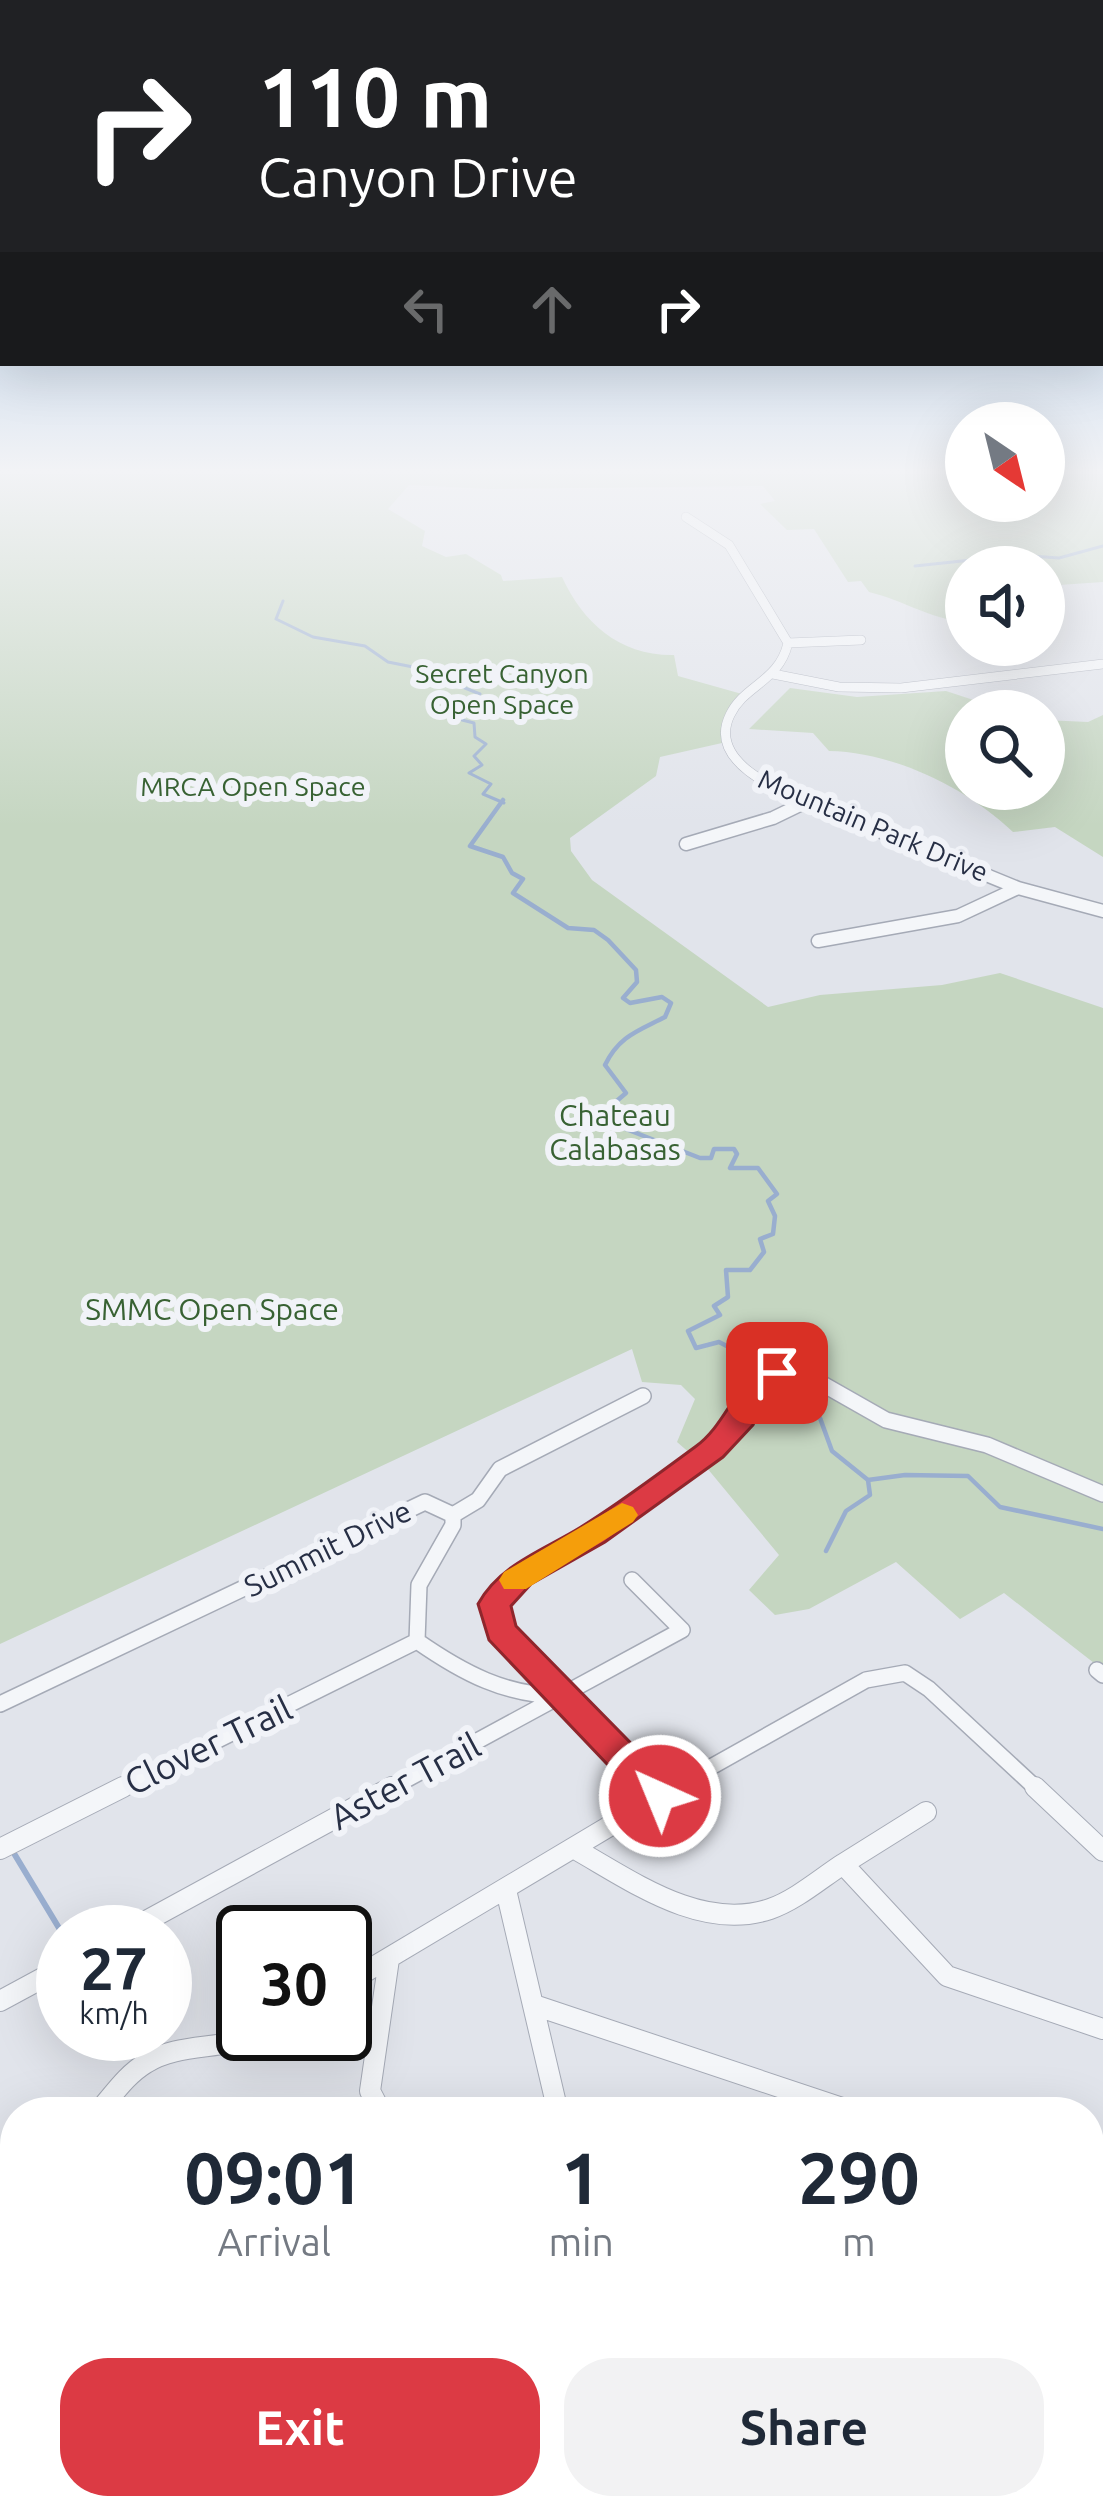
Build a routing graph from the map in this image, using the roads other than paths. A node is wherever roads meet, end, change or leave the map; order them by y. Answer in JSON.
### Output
{"nodes":[{"id":1,"x":757,"y":592,"type":"edge"},
{"id":2,"x":861,"y":640,"type":"dead end"},
{"id":3,"x":788,"y":643,"type":"junction"},
{"id":4,"x":1103,"y":664,"type":"edge"},
{"id":5,"x":773,"y":674,"type":"junction"},
{"id":6,"x":806,"y":802,"type":"junction"},
{"id":7,"x":686,"y":844,"type":"dead end"},
{"id":8,"x":1018,"y":888,"type":"junction"},
{"id":9,"x":1103,"y":911,"type":"edge"},
{"id":10,"x":818,"y":940,"type":"dead end"},
{"id":11,"x":743,"y":1337,"type":"dead end"},
{"id":12,"x":786,"y":1372,"type":"junction"},
{"id":13,"x":643,"y":1396,"type":"dead end"},
{"id":14,"x":1103,"y":1494,"type":"edge"},
{"id":15,"x":453,"y":1515,"type":"junction"},
{"id":16,"x":632,"y":1580,"type":"dead end"},
{"id":17,"x":417,"y":1641,"type":"junction"},
{"id":18,"x":563,"y":1696,"type":"junction"},
{"id":19,"x":0,"y":1704,"type":"edge"},
{"id":20,"x":660,"y":1796,"type":"junction"},
{"id":21,"x":926,"y":1812,"type":"dead end"},
{"id":22,"x":0,"y":1849,"type":"edge"},
{"id":23,"x":575,"y":1849,"type":"junction"},
{"id":24,"x":1103,"y":1851,"type":"edge"},
{"id":25,"x":843,"y":1864,"type":"junction"},
{"id":26,"x":506,"y":1890,"type":"junction"},
{"id":27,"x":176,"y":1905,"type":"edge"},
{"id":28,"x":388,"y":1959,"type":"junction"},
{"id":29,"x":372,"y":1968,"type":"edge"},
{"id":30,"x":36,"y":1981,"type":"edge"},
{"id":31,"x":0,"y":2001,"type":"edge"},
{"id":32,"x":536,"y":2006,"type":"junction"},
{"id":33,"x":1103,"y":2029,"type":"edge"},
{"id":34,"x":216,"y":2049,"type":"edge"},
{"id":35,"x":112,"y":2097,"type":"edge"},
{"id":36,"x":373,"y":2097,"type":"edge"},
{"id":37,"x":555,"y":2097,"type":"edge"},
{"id":38,"x":809,"y":2097,"type":"edge"}],
"edges":[{"from":1,"to":3,"type":"street"},
{"from":2,"to":3,"type":"street"},
{"from":3,"to":5,"type":"street","name":"Mountain Park Drive"},
{"from":4,"to":5,"type":"street"},
{"from":5,"to":6,"type":"street","name":"Mountain Park Drive"},
{"from":6,"to":7,"type":"street"},
{"from":6,"to":8,"type":"street","name":"Mountain Park Drive"},
{"from":8,"to":9,"type":"street","name":"Mountain Park Drive"},
{"from":8,"to":10,"type":"street"},
{"from":11,"to":12,"type":"street"},
{"from":12,"to":14,"type":"street"},
{"from":12,"to":18,"type":"street"},
{"from":13,"to":15,"type":"street"},
{"from":15,"to":17,"type":"street","name":"Summit Drive"},
{"from":15,"to":19,"type":"street","name":"Summit Drive"},
{"from":16,"to":18,"type":"street","name":"Aster Trail"},
{"from":17,"to":18,"type":"street"},
{"from":17,"to":22,"type":"street","name":"Clover Trail"},
{"from":18,"to":20,"type":"street"},
{"from":18,"to":27,"type":"street","name":"Aster Trail"},
{"from":20,"to":23,"type":"street"},
{"from":20,"to":24,"type":"street"},
{"from":21,"to":25,"type":"street"},
{"from":23,"to":25,"type":"street"},
{"from":23,"to":26,"type":"street"},
{"from":25,"to":33,"type":"street"},
{"from":26,"to":28,"type":"street"},
{"from":26,"to":32,"type":"street"},
{"from":28,"to":29,"type":"street"},
{"from":28,"to":36,"type":"street"},
{"from":30,"to":31,"type":"street"},
{"from":32,"to":37,"type":"street"},
{"from":32,"to":38,"type":"street"},
{"from":34,"to":35,"type":"street"}]}
